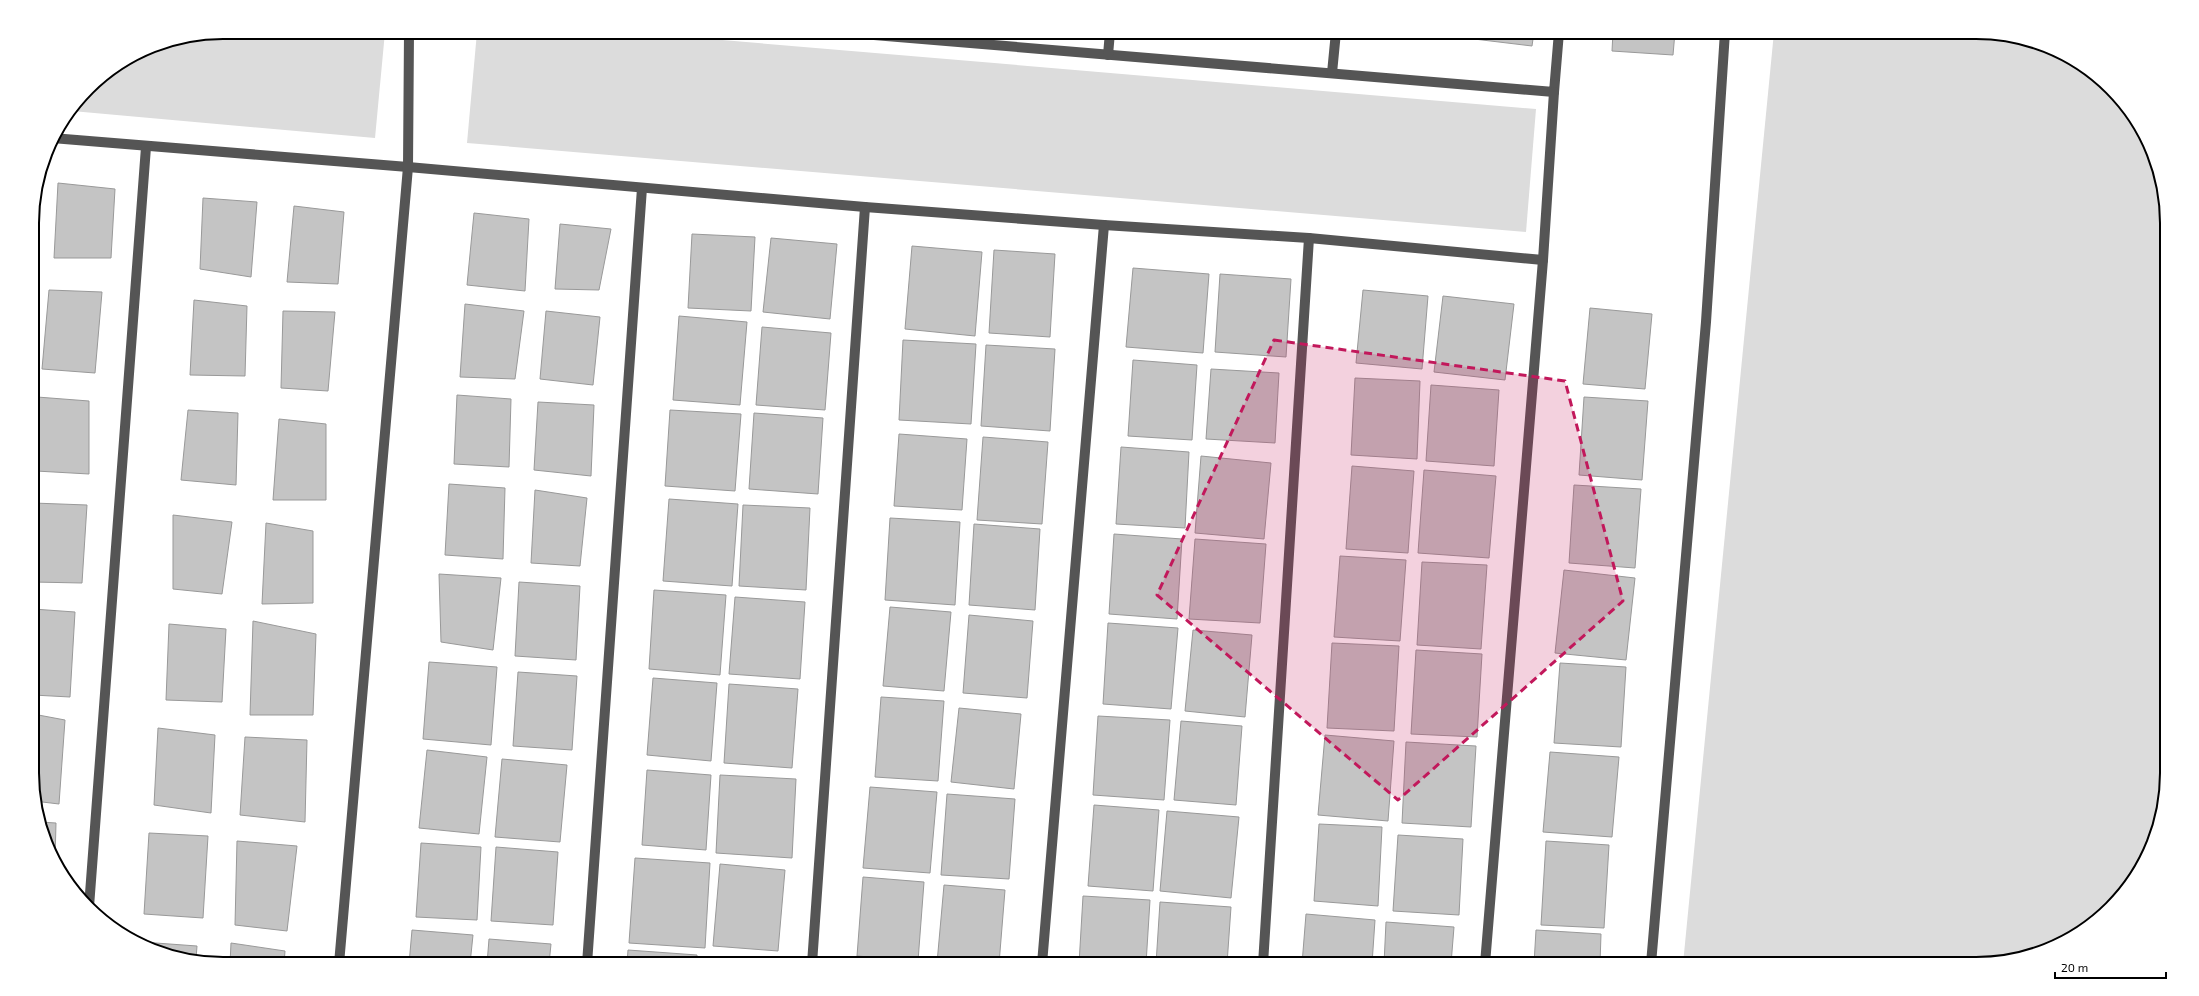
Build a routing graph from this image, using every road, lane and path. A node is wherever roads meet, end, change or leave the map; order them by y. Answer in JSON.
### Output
{"nodes":[{"id":1,"x":409,"y":39,"type":"edge"},
{"id":2,"x":946,"y":39,"type":"edge"},
{"id":3,"x":1109,"y":39,"type":"edge"},
{"id":4,"x":1335,"y":39,"type":"edge"},
{"id":5,"x":1558,"y":39,"type":"edge"},
{"id":6,"x":1725,"y":39,"type":"edge"},
{"id":7,"x":1108,"y":55,"type":"junction"},
{"id":8,"x":1332,"y":74,"type":"junction"},
{"id":9,"x":1554,"y":92,"type":"junction"},
{"id":10,"x":59,"y":139,"type":"edge"},
{"id":11,"x":146,"y":147,"type":"junction"},
{"id":12,"x":408,"y":166,"type":"junction"},
{"id":13,"x":642,"y":188,"type":"junction"},
{"id":14,"x":865,"y":207,"type":"junction"},
{"id":15,"x":1104,"y":225,"type":"junction"},
{"id":16,"x":1309,"y":238,"type":"junction"},
{"id":17,"x":1543,"y":260,"type":"junction"},
{"id":18,"x":90,"y":899,"type":"edge"},
{"id":19,"x":340,"y":957,"type":"edge"},
{"id":20,"x":587,"y":957,"type":"edge"},
{"id":21,"x":812,"y":957,"type":"edge"},
{"id":22,"x":1043,"y":957,"type":"edge"},
{"id":23,"x":1263,"y":957,"type":"edge"},
{"id":24,"x":1486,"y":957,"type":"edge"},
{"id":25,"x":1652,"y":957,"type":"edge"}],
"edges":[{"from":1,"to":12,"type":"street"},
{"from":2,"to":7,"type":"street"},
{"from":3,"to":7,"type":"street"},
{"from":4,"to":8,"type":"street"},
{"from":5,"to":9,"type":"street"},
{"from":6,"to":25,"type":"street"},
{"from":7,"to":8,"type":"street"},
{"from":8,"to":9,"type":"street"},
{"from":9,"to":17,"type":"street"},
{"from":10,"to":11,"type":"street"},
{"from":11,"to":12,"type":"street"},
{"from":11,"to":18,"type":"street"},
{"from":12,"to":13,"type":"street"},
{"from":12,"to":19,"type":"street"},
{"from":13,"to":14,"type":"street"},
{"from":13,"to":20,"type":"street"},
{"from":14,"to":15,"type":"street"},
{"from":14,"to":21,"type":"street"},
{"from":15,"to":16,"type":"street"},
{"from":15,"to":22,"type":"street"},
{"from":16,"to":17,"type":"street"},
{"from":16,"to":23,"type":"street"},
{"from":17,"to":24,"type":"street"}]}
